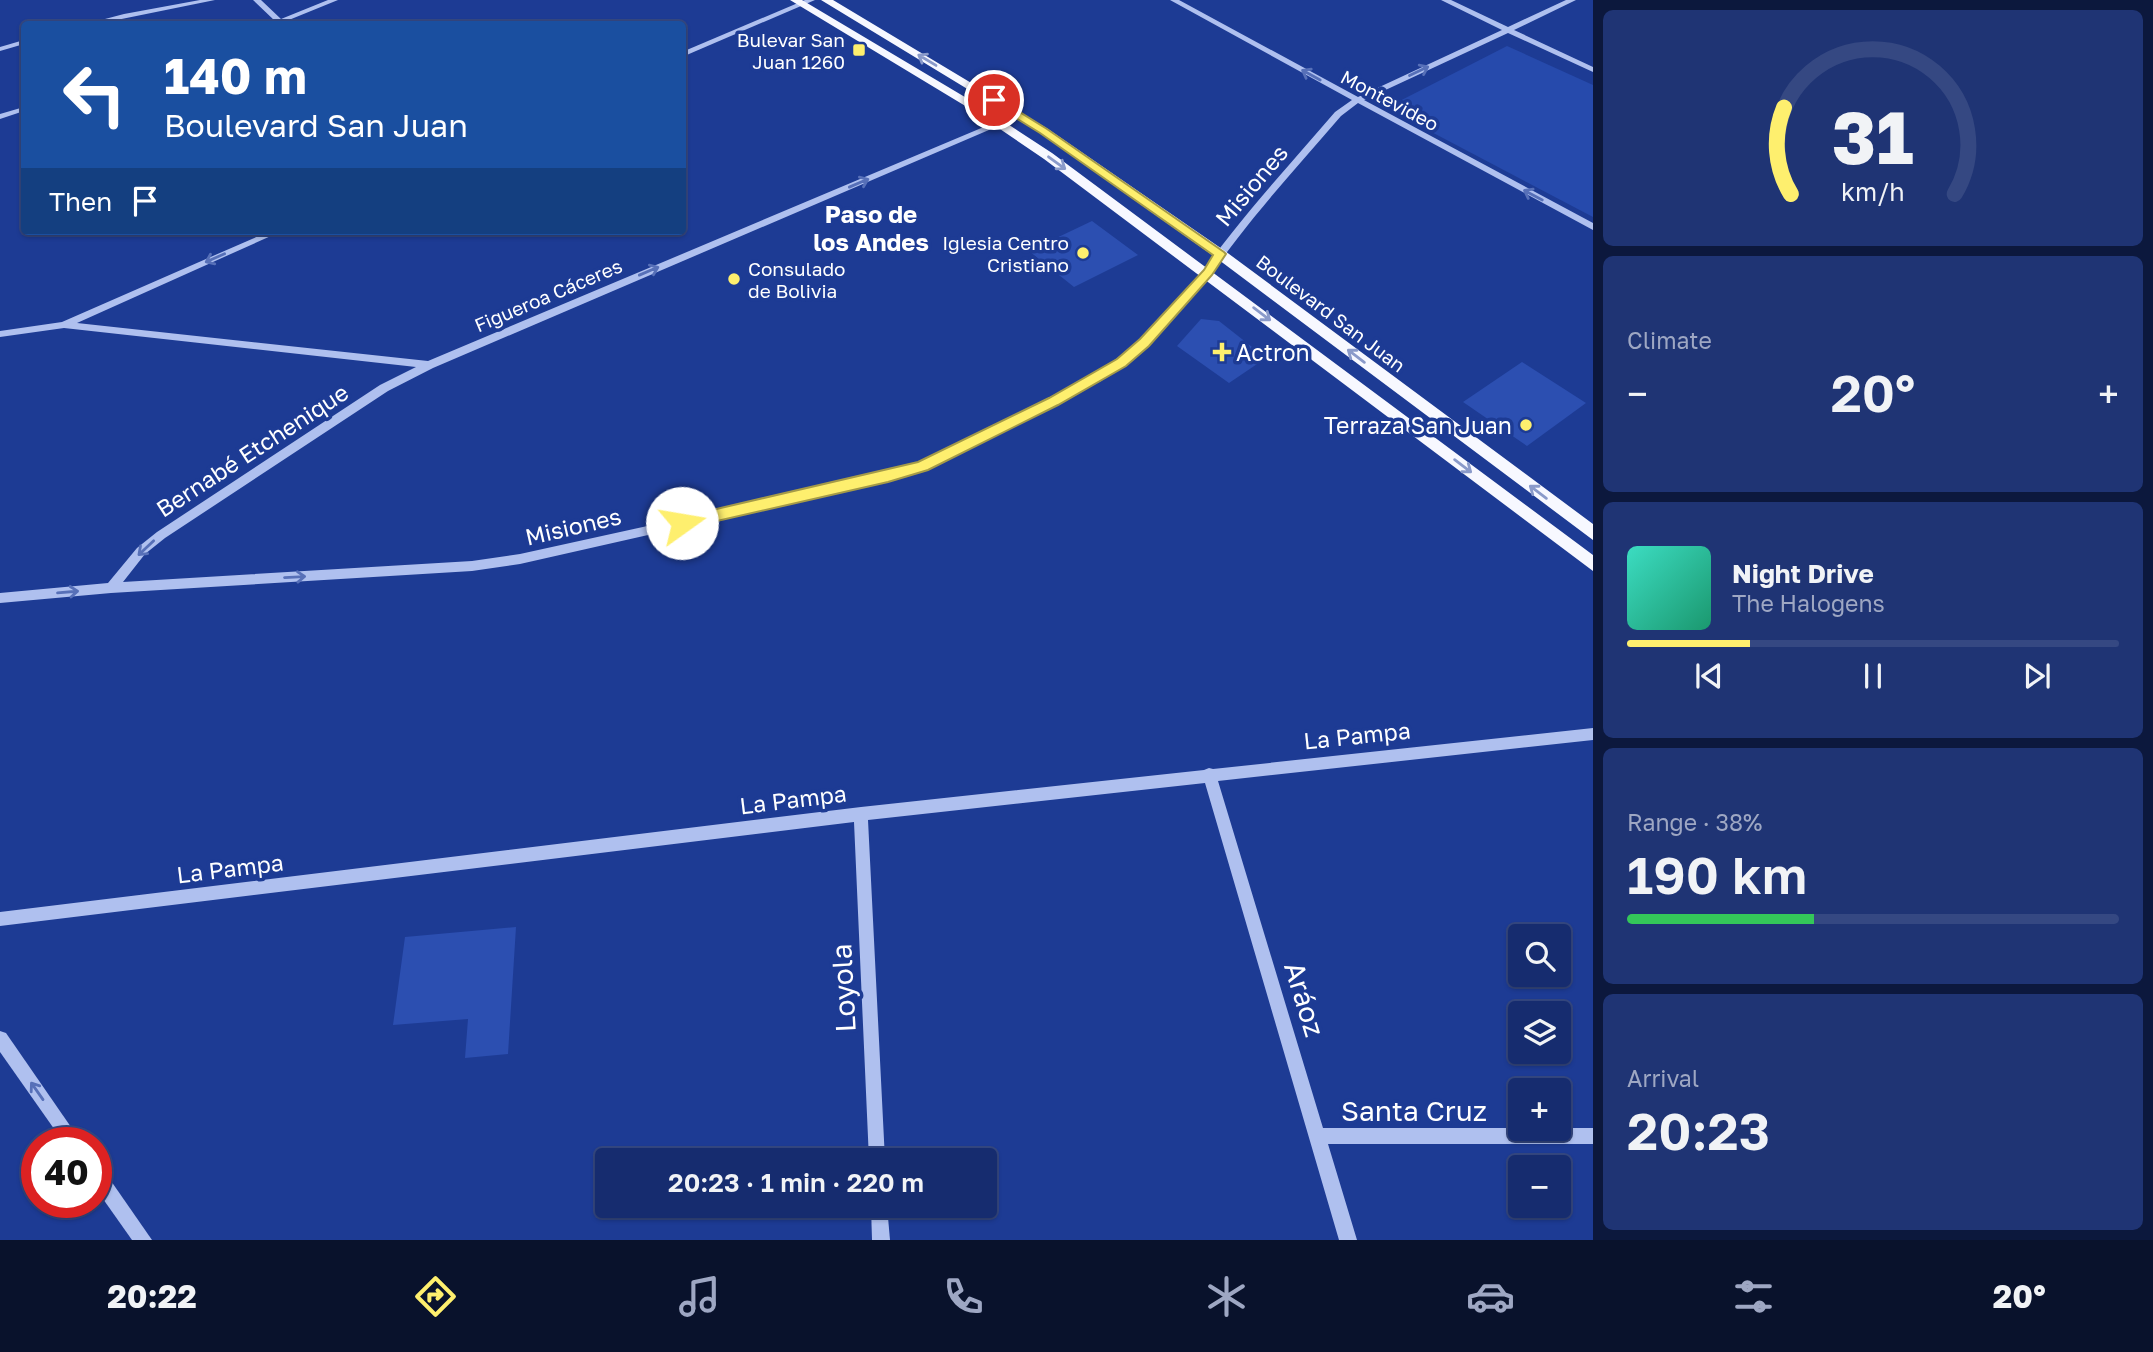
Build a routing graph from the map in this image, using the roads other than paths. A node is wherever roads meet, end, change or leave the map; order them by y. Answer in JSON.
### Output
{"nodes":[{"id":1,"x":211,"y":0,"type":"edge"},
{"id":2,"x":257,"y":0,"type":"edge"},
{"id":3,"x":334,"y":0,"type":"edge"},
{"id":4,"x":826,"y":0,"type":"edge"},
{"id":5,"x":1174,"y":0,"type":"edge"},
{"id":6,"x":1445,"y":0,"type":"edge"},
{"id":7,"x":1572,"y":0,"type":"edge"},
{"id":8,"x":803,"y":1,"type":"edge"},
{"id":9,"x":102,"y":21,"type":"edge"},
{"id":10,"x":275,"y":21,"type":"edge"},
{"id":11,"x":282,"y":21,"type":"edge"},
{"id":12,"x":1508,"y":30,"type":"junction"},
{"id":13,"x":21,"y":43,"type":"edge"},
{"id":14,"x":0,"y":49,"type":"edge"},
{"id":15,"x":686,"y":53,"type":"edge"},
{"id":16,"x":1593,"y":69,"type":"edge"},
{"id":17,"x":1357,"y":100,"type":"junction"},
{"id":18,"x":21,"y":110,"type":"edge"},
{"id":19,"x":1020,"y":116,"type":"junction"},
{"id":20,"x":0,"y":117,"type":"edge"},
{"id":21,"x":1000,"y":125,"type":"junction"},
{"id":22,"x":1593,"y":227,"type":"edge"},
{"id":23,"x":269,"y":235,"type":"edge"},
{"id":24,"x":1220,"y":254,"type":"junction"},
{"id":25,"x":1208,"y":273,"type":"junction"},
{"id":26,"x":64,"y":325,"type":"junction"},
{"id":27,"x":0,"y":334,"type":"edge"},
{"id":28,"x":429,"y":365,"type":"junction"},
{"id":29,"x":1593,"y":533,"type":"edge"},
{"id":30,"x":1593,"y":564,"type":"edge"},
{"id":31,"x":111,"y":588,"type":"junction"},
{"id":32,"x":0,"y":598,"type":"edge"},
{"id":33,"x":1593,"y":734,"type":"edge"},
{"id":34,"x":1209,"y":774,"type":"junction"},
{"id":35,"x":861,"y":814,"type":"junction"},
{"id":36,"x":0,"y":919,"type":"edge"},
{"id":37,"x":0,"y":1039,"type":"edge"},
{"id":38,"x":63,"y":1127,"type":"edge"},
{"id":39,"x":1319,"y":1136,"type":"junction"},
{"id":40,"x":1593,"y":1136,"type":"edge"},
{"id":41,"x":876,"y":1148,"type":"edge"},
{"id":42,"x":112,"y":1196,"type":"edge"},
{"id":43,"x":880,"y":1218,"type":"edge"},
{"id":44,"x":143,"y":1240,"type":"edge"},
{"id":45,"x":881,"y":1240,"type":"edge"},
{"id":46,"x":1348,"y":1240,"type":"edge"}],
"edges":[{"from":1,"to":9,"type":"street"},
{"from":2,"to":10,"type":"street"},
{"from":3,"to":11,"type":"street"},
{"from":19,"to":4,"type":"main road","name":"Boulevard San Juan","one_way":true},
{"from":17,"to":5,"type":"street","name":"Montevideo","one_way":true},
{"from":6,"to":12,"type":"street"},
{"from":7,"to":12,"type":"street","name":"Misiones"},
{"from":8,"to":15,"type":"street"},
{"from":8,"to":21,"type":"main road","name":"Boulevard San Juan"},
{"from":12,"to":16,"type":"street"},
{"from":17,"to":12,"type":"street","name":"Misiones","one_way":true},
{"from":13,"to":14,"type":"street"},
{"from":22,"to":17,"type":"street","name":"Montevideo","one_way":true},
{"from":17,"to":24,"type":"street","name":"Misiones"},
{"from":18,"to":20,"type":"street"},
{"from":19,"to":21,"type":"street","name":"Figueroa Cáceres"},
{"from":19,"to":24,"type":"main road","name":"Boulevard San Juan"},
{"from":21,"to":25,"type":"main road","name":"Boulevard San Juan","one_way":true},
{"from":28,"to":21,"type":"street","name":"Figueroa Cáceres","one_way":true},
{"from":23,"to":26,"type":"street","one_way":true},
{"from":24,"to":25,"type":"street","name":"Misiones"},
{"from":29,"to":24,"type":"main road","name":"Boulevard San Juan","one_way":true},
{"from":25,"to":30,"type":"main road","name":"Boulevard San Juan","one_way":true},
{"from":31,"to":25,"type":"street","name":"Misiones","one_way":true},
{"from":26,"to":27,"type":"street"},
{"from":26,"to":28,"type":"street","name":"Figueroa Cáceres"},
{"from":28,"to":31,"type":"street","name":"Bernabé Etchenique","one_way":true},
{"from":32,"to":31,"type":"street","name":"Misiones","one_way":true},
{"from":33,"to":34,"type":"street","name":"La Pampa"},
{"from":34,"to":35,"type":"street","name":"La Pampa"},
{"from":34,"to":39,"type":"street","name":"Aráoz"},
{"from":35,"to":36,"type":"street","name":"La Pampa"},
{"from":35,"to":41,"type":"street","name":"Loyola"},
{"from":38,"to":37,"type":"street","one_way":true},
{"from":39,"to":40,"type":"street","name":"Santa Cruz"},
{"from":39,"to":46,"type":"street","name":"Aráoz"},
{"from":42,"to":44,"type":"street"},
{"from":43,"to":45,"type":"street"}]}
